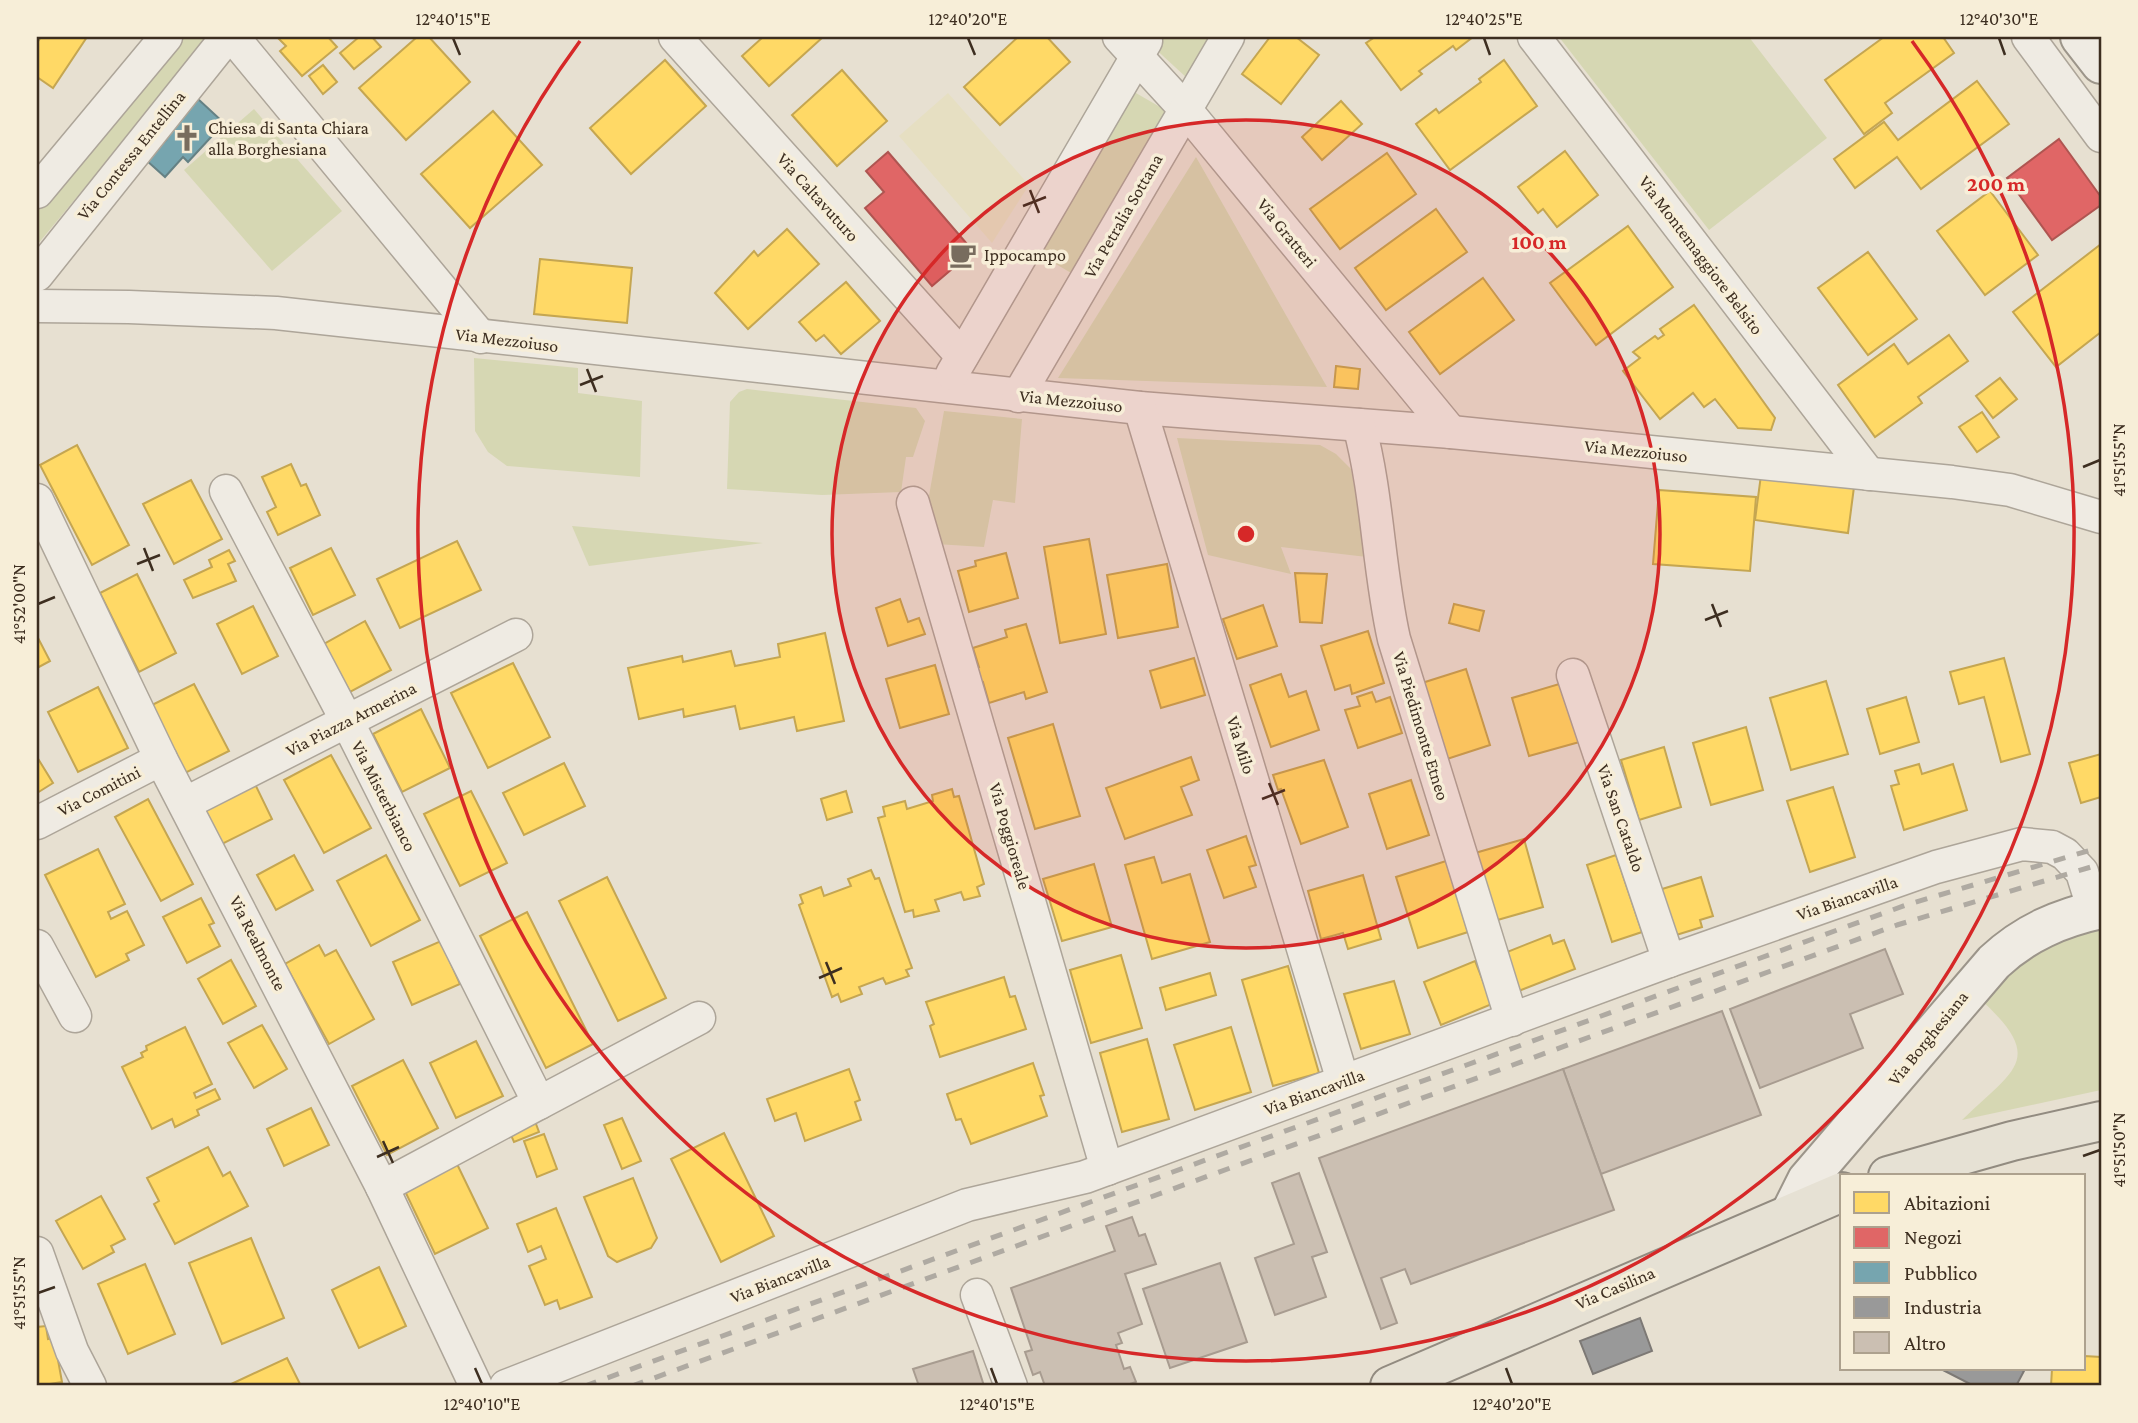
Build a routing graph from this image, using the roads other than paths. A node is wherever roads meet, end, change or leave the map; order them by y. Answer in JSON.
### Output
{"nodes":[{"id":1,"x":166,"y":37,"type":"edge"},
{"id":2,"x":227,"y":37,"type":"edge"},
{"id":3,"x":233,"y":37,"type":"edge"},
{"id":4,"x":675,"y":37,"type":"edge"},
{"id":5,"x":1227,"y":37,"type":"edge"},
{"id":6,"x":1534,"y":37,"type":"edge"},
{"id":7,"x":2028,"y":37,"type":"edge"},
{"id":8,"x":2080,"y":37,"type":"edge"},
{"id":9,"x":1135,"y":43,"type":"edge"},
{"id":10,"x":2101,"y":64,"type":"edge"},
{"id":11,"x":1185,"y":109,"type":"junction"},
{"id":12,"x":2101,"y":136,"type":"edge"},
{"id":13,"x":48,"y":154,"type":"edge"},
{"id":14,"x":37,"y":192,"type":"edge"},
{"id":15,"x":37,"y":275,"type":"edge"},
{"id":16,"x":37,"y":306,"type":"edge"},
{"id":17,"x":481,"y":337,"type":"junction"},
{"id":18,"x":962,"y":356,"type":"junction"},
{"id":19,"x":944,"y":388,"type":"junction"},
{"id":20,"x":1018,"y":396,"type":"junction"},
{"id":21,"x":1140,"y":408,"type":"junction"},
{"id":22,"x":1359,"y":425,"type":"junction"},
{"id":23,"x":1451,"y":432,"type":"junction"},
{"id":24,"x":1869,"y":474,"type":"junction"},
{"id":25,"x":226,"y":491,"type":"dead end"},
{"id":26,"x":37,"y":500,"type":"edge"},
{"id":27,"x":913,"y":503,"type":"dead end"},
{"id":28,"x":2101,"y":517,"type":"edge"},
{"id":29,"x":516,"y":635,"type":"dead end"},
{"id":30,"x":1573,"y":675,"type":"dead end"},
{"id":31,"x":347,"y":722,"type":"junction"},
{"id":32,"x":161,"y":759,"type":"junction"},
{"id":33,"x":186,"y":803,"type":"junction"},
{"id":34,"x":37,"y":822,"type":"edge"},
{"id":35,"x":2097,"y":910,"type":"edge"},
{"id":36,"x":37,"y":946,"type":"edge"},
{"id":37,"x":1670,"y":961,"type":"junction"},
{"id":38,"x":75,"y":1016,"type":"dead end"},
{"id":39,"x":699,"y":1018,"type":"dead end"},
{"id":40,"x":1512,"y":1020,"type":"junction"},
{"id":41,"x":1343,"y":1081,"type":"junction"},
{"id":42,"x":539,"y":1103,"type":"junction"},
{"id":43,"x":2101,"y":1121,"type":"edge"},
{"id":44,"x":1107,"y":1170,"type":"junction"},
{"id":45,"x":1895,"y":1174,"type":"edge"},
{"id":46,"x":382,"y":1187,"type":"junction"},
{"id":47,"x":1840,"y":1193,"type":"edge"},
{"id":48,"x":1791,"y":1212,"type":"junction"},
{"id":49,"x":37,"y":1253,"type":"edge"},
{"id":50,"x":977,"y":1295,"type":"dead end"},
{"id":51,"x":90,"y":1386,"type":"edge"},
{"id":52,"x":476,"y":1386,"type":"edge"},
{"id":53,"x":506,"y":1386,"type":"edge"},
{"id":54,"x":1011,"y":1386,"type":"edge"},
{"id":55,"x":1390,"y":1386,"type":"edge"}],
"edges":[{"from":1,"to":13,"type":"street"},
{"from":2,"to":15,"type":"street","name":"Via Contessa Entellina"},
{"from":3,"to":17,"type":"street"},
{"from":4,"to":18,"type":"street","name":"Via Caltavuturo"},
{"from":5,"to":11,"type":"street","name":"Via Petralia Sottana"},
{"from":6,"to":24,"type":"street","name":"Via Montemaggiore Belsito"},
{"from":7,"to":12,"type":"street"},
{"from":8,"to":10,"type":"street"},
{"from":9,"to":11,"type":"street","name":"Via Gratteri"},
{"from":9,"to":18,"type":"street"},
{"from":11,"to":20,"type":"street","name":"Via Petralia Sottana"},
{"from":11,"to":23,"type":"street","name":"Via Gratteri"},
{"from":13,"to":14,"type":"street"},
{"from":16,"to":17,"type":"street","name":"Via Mezzoiuso"},
{"from":17,"to":19,"type":"street","name":"Via Mezzoiuso"},
{"from":18,"to":19,"type":"street"},
{"from":19,"to":20,"type":"street","name":"Via Mezzoiuso"},
{"from":20,"to":21,"type":"street","name":"Via Mezzoiuso"},
{"from":21,"to":22,"type":"street","name":"Via Mezzoiuso"},
{"from":21,"to":41,"type":"street","name":"Via Milo"},
{"from":22,"to":23,"type":"street","name":"Via Mezzoiuso"},
{"from":22,"to":40,"type":"street","name":"Via Piedimonte Etneo"},
{"from":23,"to":24,"type":"street","name":"Via Mezzoiuso"},
{"from":24,"to":28,"type":"street","name":"Via Mezzoiuso"},
{"from":25,"to":31,"type":"street","name":"Via Misterbianco"},
{"from":26,"to":32,"type":"street","name":"Via Realmonte"},
{"from":27,"to":44,"type":"street","name":"Via Poggioreale"},
{"from":29,"to":31,"type":"street","name":"Via Piazza Armerina"},
{"from":30,"to":37,"type":"street","name":"Via San Cataldo"},
{"from":31,"to":33,"type":"street","name":"Via Piazza Armerina"},
{"from":31,"to":42,"type":"street","name":"Via Misterbianco"},
{"from":32,"to":33,"type":"street","name":"Via Realmonte"},
{"from":32,"to":34,"type":"street","name":"Via Comitini"},
{"from":33,"to":46,"type":"street","name":"Via Realmonte"},
{"from":35,"to":37,"type":"street","name":"Via Biancavilla"},
{"from":35,"to":48,"type":"street","name":"Via Borghesiana"},
{"from":36,"to":38,"type":"street"},
{"from":37,"to":40,"type":"street","name":"Via Biancavilla"},
{"from":39,"to":42,"type":"street"},
{"from":40,"to":41,"type":"street","name":"Via Biancavilla"},
{"from":41,"to":44,"type":"street","name":"Via Biancavilla"},
{"from":42,"to":46,"type":"street"},
{"from":43,"to":45,"type":"main road"},
{"from":44,"to":53,"type":"street","name":"Via Biancavilla"},
{"from":46,"to":52,"type":"street","name":"Via Realmonte"},
{"from":47,"to":48,"type":"main road","name":"Via Casilina"},
{"from":48,"to":55,"type":"main road","name":"Via Casilina"},
{"from":49,"to":51,"type":"street"},
{"from":50,"to":54,"type":"street"}]}
